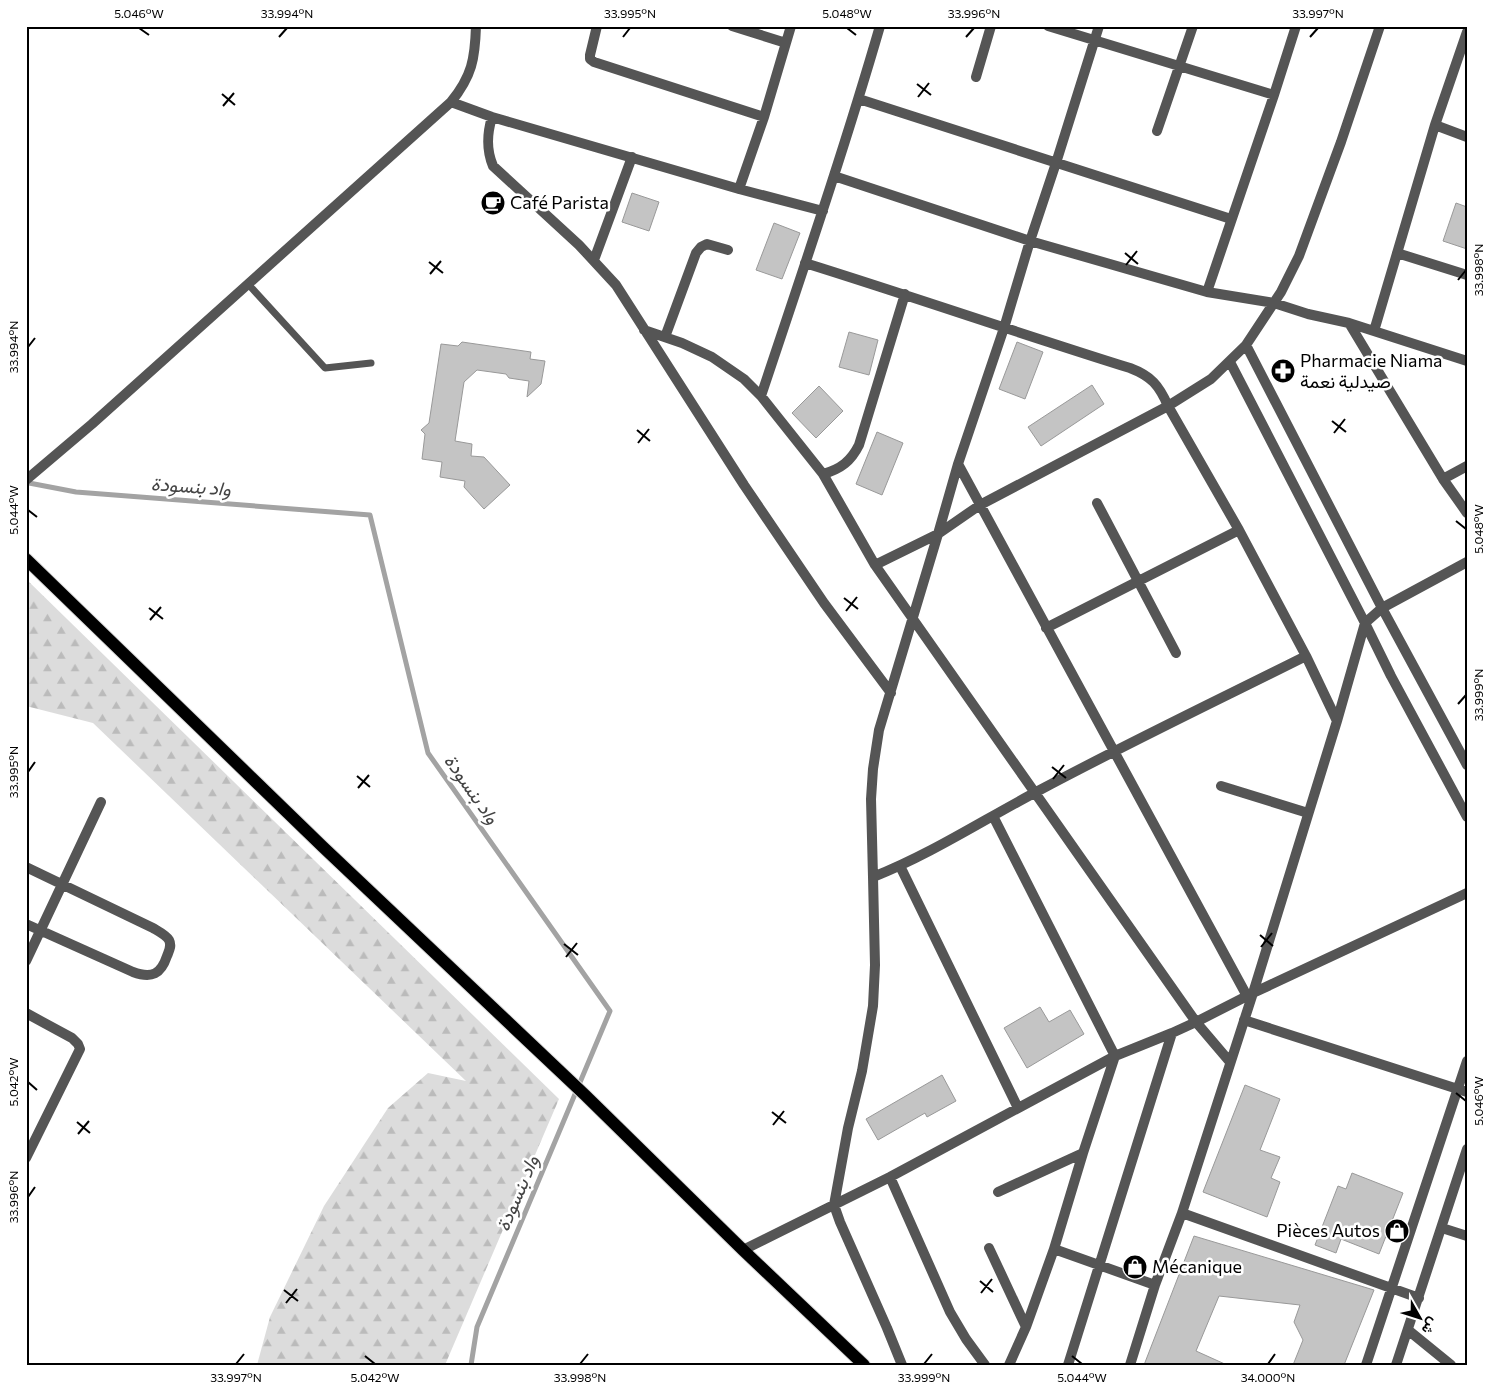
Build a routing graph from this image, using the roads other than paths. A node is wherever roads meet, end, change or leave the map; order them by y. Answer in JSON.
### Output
{"nodes":[{"id":1,"x":476,"y":26,"type":"edge"},
{"id":2,"x":596,"y":26,"type":"edge"},
{"id":3,"x":732,"y":26,"type":"edge"},
{"id":4,"x":791,"y":26,"type":"edge"},
{"id":5,"x":880,"y":26,"type":"edge"},
{"id":6,"x":991,"y":26,"type":"edge"},
{"id":7,"x":1048,"y":26,"type":"edge"},
{"id":8,"x":1099,"y":26,"type":"edge"},
{"id":9,"x":1193,"y":26,"type":"edge"},
{"id":10,"x":1296,"y":26,"type":"edge"},
{"id":11,"x":1380,"y":26,"type":"edge"},
{"id":12,"x":1467,"y":32,"type":"edge"},
{"id":13,"x":1095,"y":40,"type":"junction"},
{"id":14,"x":786,"y":43,"type":"junction"},
{"id":15,"x":1179,"y":65,"type":"junction"},
{"id":16,"x":976,"y":77,"type":"dead end"},
{"id":17,"x":1274,"y":95,"type":"junction"},
{"id":18,"x":859,"y":99,"type":"junction"},
{"id":19,"x":451,"y":102,"type":"junction"},
{"id":20,"x":764,"y":116,"type":"junction"},
{"id":21,"x":492,"y":117,"type":"junction"},
{"id":22,"x":1435,"y":125,"type":"junction"},
{"id":23,"x":1157,"y":131,"type":"dead end"},
{"id":24,"x":1467,"y":136,"type":"edge"},
{"id":25,"x":632,"y":157,"type":"junction"},
{"id":26,"x":1056,"y":163,"type":"junction"},
{"id":27,"x":834,"y":176,"type":"junction"},
{"id":28,"x":739,"y":188,"type":"junction"},
{"id":29,"x":823,"y":211,"type":"junction"},
{"id":30,"x":1231,"y":219,"type":"junction"},
{"id":31,"x":1030,"y":241,"type":"junction"},
{"id":32,"x":728,"y":250,"type":"dead end"},
{"id":33,"x":1397,"y":254,"type":"junction"},
{"id":34,"x":594,"y":260,"type":"junction"},
{"id":35,"x":805,"y":263,"type":"junction"},
{"id":36,"x":1467,"y":275,"type":"edge"},
{"id":37,"x":248,"y":284,"type":"junction"},
{"id":38,"x":1206,"y":292,"type":"junction"},
{"id":39,"x":905,"y":294,"type":"junction"},
{"id":40,"x":1274,"y":303,"type":"junction"},
{"id":41,"x":1349,"y":323,"type":"junction"},
{"id":42,"x":1004,"y":328,"type":"junction"},
{"id":43,"x":644,"y":330,"type":"junction"},
{"id":44,"x":1374,"y":331,"type":"junction"},
{"id":45,"x":665,"y":337,"type":"junction"},
{"id":46,"x":1246,"y":345,"type":"junction"},
{"id":47,"x":1467,"y":361,"type":"edge"},
{"id":48,"x":1230,"y":362,"type":"junction"},
{"id":49,"x":371,"y":363,"type":"dead end"},
{"id":50,"x":761,"y":396,"type":"junction"},
{"id":51,"x":1168,"y":406,"type":"junction"},
{"id":52,"x":958,"y":464,"type":"junction"},
{"id":53,"x":1467,"y":466,"type":"edge"},
{"id":54,"x":823,"y":474,"type":"junction"},
{"id":55,"x":1443,"y":479,"type":"junction"},
{"id":56,"x":26,"y":480,"type":"edge"},
{"id":57,"x":1097,"y":503,"type":"dead end"},
{"id":58,"x":980,"y":505,"type":"junction"},
{"id":59,"x":1467,"y":513,"type":"edge"},
{"id":60,"x":1239,"y":530,"type":"junction"},
{"id":61,"x":938,"y":534,"type":"junction"},
{"id":62,"x":26,"y":559,"type":"edge"},
{"id":63,"x":1467,"y":562,"type":"edge"},
{"id":64,"x":875,"y":565,"type":"junction"},
{"id":65,"x":1138,"y":581,"type":"junction"},
{"id":66,"x":1382,"y":608,"type":"junction"},
{"id":67,"x":913,"y":620,"type":"junction"},
{"id":68,"x":1365,"y":623,"type":"junction"},
{"id":69,"x":1046,"y":628,"type":"junction"},
{"id":70,"x":1176,"y":653,"type":"dead end"},
{"id":71,"x":1306,"y":656,"type":"junction"},
{"id":72,"x":891,"y":693,"type":"junction"},
{"id":73,"x":1337,"y":721,"type":"junction"},
{"id":74,"x":1114,"y":751,"type":"junction"},
{"id":75,"x":1467,"y":765,"type":"edge"},
{"id":76,"x":1221,"y":786,"type":"dead end"},
{"id":77,"x":1036,"y":792,"type":"junction"},
{"id":78,"x":101,"y":802,"type":"dead end"},
{"id":79,"x":1308,"y":813,"type":"junction"},
{"id":80,"x":993,"y":816,"type":"junction"},
{"id":81,"x":1467,"y":817,"type":"edge"},
{"id":82,"x":900,"y":866,"type":"junction"},
{"id":83,"x":26,"y":868,"type":"edge"},
{"id":84,"x":873,"y":877,"type":"junction"},
{"id":85,"x":62,"y":885,"type":"junction"},
{"id":86,"x":1467,"y":893,"type":"edge"},
{"id":87,"x":26,"y":924,"type":"edge"},
{"id":88,"x":40,"y":930,"type":"junction"},
{"id":89,"x":26,"y":961,"type":"edge"},
{"id":90,"x":1250,"y":995,"type":"junction"},
{"id":91,"x":26,"y":1013,"type":"edge"},
{"id":92,"x":1244,"y":1020,"type":"junction"},
{"id":93,"x":1196,"y":1022,"type":"junction"},
{"id":94,"x":1172,"y":1033,"type":"junction"},
{"id":95,"x":1115,"y":1056,"type":"junction"},
{"id":96,"x":1230,"y":1062,"type":"junction"},
{"id":97,"x":1467,"y":1062,"type":"edge"},
{"id":98,"x":1462,"y":1090,"type":"edge"},
{"id":99,"x":1018,"y":1108,"type":"junction"},
{"id":100,"x":1467,"y":1149,"type":"edge"},
{"id":101,"x":1083,"y":1153,"type":"junction"},
{"id":102,"x":26,"y":1158,"type":"edge"},
{"id":103,"x":890,"y":1177,"type":"junction"},
{"id":104,"x":998,"y":1192,"type":"dead end"},
{"id":105,"x":834,"y":1205,"type":"junction"},
{"id":106,"x":1182,"y":1213,"type":"junction"},
{"id":107,"x":1442,"y":1228,"type":"junction"},
{"id":108,"x":1467,"y":1236,"type":"edge"},
{"id":109,"x":990,"y":1248,"type":"dead end"},
{"id":110,"x":1054,"y":1249,"type":"junction"},
{"id":111,"x":742,"y":1250,"type":"junction"},
{"id":112,"x":1101,"y":1265,"type":"junction"},
{"id":113,"x":1155,"y":1285,"type":"junction"},
{"id":114,"x":1391,"y":1289,"type":"junction"},
{"id":115,"x":1419,"y":1298,"type":"junction"},
{"id":116,"x":1026,"y":1327,"type":"junction"},
{"id":117,"x":1408,"y":1330,"type":"junction"},
{"id":118,"x":864,"y":1365,"type":"edge"},
{"id":119,"x":902,"y":1365,"type":"edge"},
{"id":120,"x":985,"y":1365,"type":"edge"},
{"id":121,"x":1008,"y":1365,"type":"edge"},
{"id":122,"x":1068,"y":1365,"type":"edge"},
{"id":123,"x":1130,"y":1365,"type":"edge"},
{"id":124,"x":1366,"y":1365,"type":"edge"},
{"id":125,"x":1396,"y":1365,"type":"edge"},
{"id":126,"x":1451,"y":1365,"type":"edge"}],
"edges":[{"from":1,"to":19,"type":"street"},
{"from":2,"to":20,"type":"street"},
{"from":3,"to":14,"type":"street"},
{"from":4,"to":14,"type":"street"},
{"from":5,"to":18,"type":"street"},
{"from":6,"to":16,"type":"street"},
{"from":7,"to":13,"type":"street"},
{"from":8,"to":13,"type":"street"},
{"from":9,"to":15,"type":"street"},
{"from":10,"to":17,"type":"street"},
{"from":11,"to":40,"type":"street"},
{"from":12,"to":22,"type":"street"},
{"from":13,"to":15,"type":"street"},
{"from":13,"to":26,"type":"street"},
{"from":14,"to":20,"type":"street"},
{"from":15,"to":17,"type":"street"},
{"from":15,"to":23,"type":"street"},
{"from":17,"to":30,"type":"street"},
{"from":18,"to":26,"type":"street"},
{"from":18,"to":27,"type":"street"},
{"from":19,"to":21,"type":"street"},
{"from":19,"to":37,"type":"street"},
{"from":20,"to":28,"type":"street"},
{"from":21,"to":25,"type":"street"},
{"from":21,"to":34,"type":"street"},
{"from":22,"to":24,"type":"street"},
{"from":22,"to":33,"type":"street"},
{"from":25,"to":28,"type":"street"},
{"from":25,"to":34,"type":"street"},
{"from":26,"to":30,"type":"street"},
{"from":26,"to":31,"type":"street"},
{"from":27,"to":29,"type":"street"},
{"from":27,"to":31,"type":"street"},
{"from":28,"to":29,"type":"street"},
{"from":29,"to":35,"type":"street"},
{"from":30,"to":38,"type":"street"},
{"from":31,"to":38,"type":"street"},
{"from":31,"to":42,"type":"street"},
{"from":32,"to":45,"type":"street"},
{"from":33,"to":36,"type":"street"},
{"from":33,"to":44,"type":"street"},
{"from":34,"to":43,"type":"street"},
{"from":35,"to":39,"type":"street"},
{"from":35,"to":50,"type":"street"},
{"from":37,"to":49,"type":"lane"},
{"from":37,"to":56,"type":"street"},
{"from":38,"to":40,"type":"street"},
{"from":39,"to":42,"type":"street"},
{"from":39,"to":54,"type":"street"},
{"from":40,"to":41,"type":"street"},
{"from":40,"to":46,"type":"street"},
{"from":41,"to":44,"type":"street"},
{"from":41,"to":55,"type":"street"},
{"from":42,"to":51,"type":"street"},
{"from":42,"to":52,"type":"street"},
{"from":43,"to":45,"type":"street"},
{"from":43,"to":72,"type":"street"},
{"from":44,"to":47,"type":"street"},
{"from":45,"to":50,"type":"street"},
{"from":46,"to":48,"type":"street"},
{"from":46,"to":66,"type":"street"},
{"from":48,"to":51,"type":"street"},
{"from":48,"to":68,"type":"street"},
{"from":50,"to":54,"type":"street"},
{"from":51,"to":58,"type":"street"},
{"from":51,"to":60,"type":"street"},
{"from":52,"to":58,"type":"street"},
{"from":52,"to":61,"type":"street"},
{"from":53,"to":55,"type":"street"},
{"from":54,"to":64,"type":"street"},
{"from":55,"to":59,"type":"street"},
{"from":57,"to":65,"type":"street"},
{"from":58,"to":61,"type":"street"},
{"from":58,"to":69,"type":"street"},
{"from":60,"to":65,"type":"street"},
{"from":60,"to":71,"type":"street"},
{"from":61,"to":64,"type":"street"},
{"from":61,"to":67,"type":"street"},
{"from":62,"to":111,"type":"main road"},
{"from":63,"to":66,"type":"street"},
{"from":64,"to":67,"type":"street"},
{"from":65,"to":69,"type":"street"},
{"from":65,"to":70,"type":"street"},
{"from":66,"to":68,"type":"street"},
{"from":66,"to":75,"type":"street"},
{"from":67,"to":72,"type":"street"},
{"from":67,"to":77,"type":"street"},
{"from":68,"to":73,"type":"street"},
{"from":68,"to":81,"type":"street"},
{"from":69,"to":74,"type":"street"},
{"from":71,"to":73,"type":"street"},
{"from":71,"to":74,"type":"street"},
{"from":72,"to":84,"type":"street"},
{"from":73,"to":79,"type":"street"},
{"from":74,"to":77,"type":"street"},
{"from":74,"to":90,"type":"street"},
{"from":76,"to":79,"type":"street"},
{"from":77,"to":80,"type":"street"},
{"from":77,"to":93,"type":"street"},
{"from":78,"to":85,"type":"street"},
{"from":79,"to":90,"type":"street"},
{"from":80,"to":82,"type":"street"},
{"from":80,"to":95,"type":"street"},
{"from":82,"to":84,"type":"street"},
{"from":82,"to":99,"type":"street"},
{"from":83,"to":85,"type":"street"},
{"from":84,"to":105,"type":"street"},
{"from":85,"to":88,"type":"street"},
{"from":85,"to":88,"type":"street"},
{"from":86,"to":90,"type":"street"},
{"from":87,"to":88,"type":"street"},
{"from":88,"to":89,"type":"street"},
{"from":90,"to":92,"type":"street"},
{"from":90,"to":93,"type":"street"},
{"from":91,"to":102,"type":"street"},
{"from":92,"to":96,"type":"street"},
{"from":92,"to":98,"type":"street"},
{"from":93,"to":94,"type":"street"},
{"from":93,"to":96,"type":"street"},
{"from":94,"to":95,"type":"street"},
{"from":94,"to":112,"type":"street"},
{"from":95,"to":99,"type":"street"},
{"from":95,"to":101,"type":"street"},
{"from":96,"to":106,"type":"street"},
{"from":97,"to":98,"type":"street"},
{"from":98,"to":114,"type":"street"},
{"from":99,"to":103,"type":"street"},
{"from":100,"to":107,"type":"street"},
{"from":101,"to":104,"type":"street"},
{"from":101,"to":110,"type":"street"},
{"from":103,"to":105,"type":"street"},
{"from":103,"to":120,"type":"street"},
{"from":105,"to":111,"type":"street"},
{"from":105,"to":119,"type":"street"},
{"from":106,"to":113,"type":"street"},
{"from":106,"to":114,"type":"street"},
{"from":107,"to":108,"type":"street"},
{"from":107,"to":115,"type":"street"},
{"from":109,"to":116,"type":"street"},
{"from":110,"to":112,"type":"street"},
{"from":110,"to":116,"type":"street"},
{"from":111,"to":118,"type":"main road"},
{"from":112,"to":113,"type":"street"},
{"from":112,"to":122,"type":"street"},
{"from":113,"to":123,"type":"street"},
{"from":114,"to":115,"type":"street"},
{"from":114,"to":124,"type":"street"},
{"from":115,"to":117,"type":"street"},
{"from":116,"to":121,"type":"street"},
{"from":117,"to":125,"type":"street"},
{"from":117,"to":126,"type":"street"}]}
